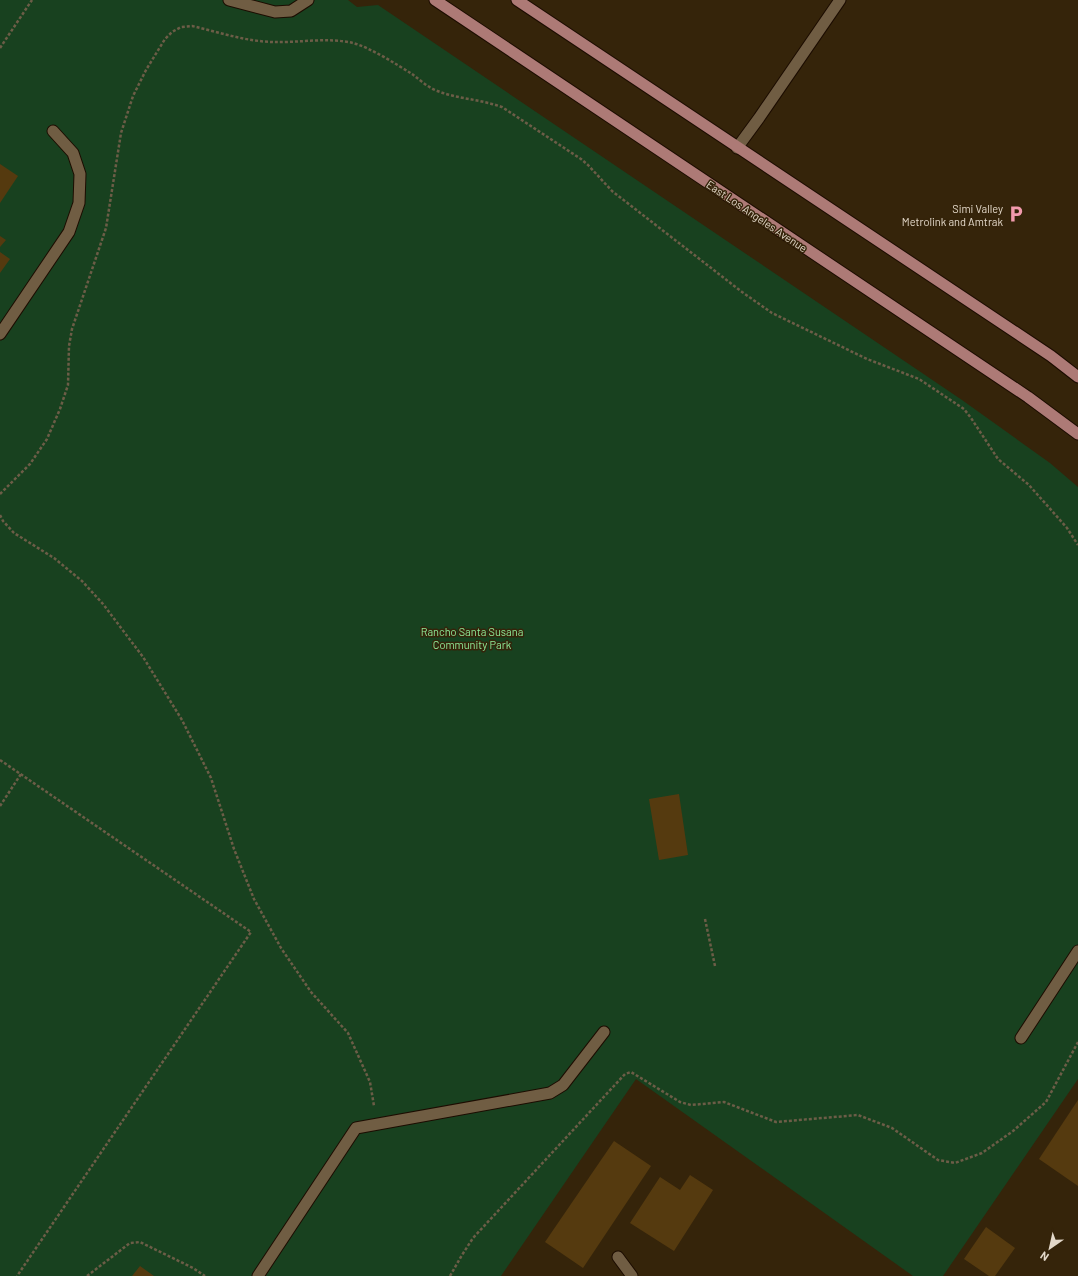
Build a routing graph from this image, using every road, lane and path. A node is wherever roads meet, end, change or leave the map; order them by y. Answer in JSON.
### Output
{"nodes":[{"id":1,"x":32,"y":0,"type":"edge"},
{"id":2,"x":229,"y":0,"type":"edge"},
{"id":3,"x":308,"y":0,"type":"edge"},
{"id":4,"x":435,"y":0,"type":"edge"},
{"id":5,"x":517,"y":0,"type":"edge"},
{"id":6,"x":840,"y":0,"type":"edge"},
{"id":7,"x":0,"y":48,"type":"edge"},
{"id":8,"x":53,"y":131,"type":"dead end"},
{"id":9,"x":737,"y":148,"type":"junction"},
{"id":10,"x":0,"y":334,"type":"edge"},
{"id":11,"x":1078,"y":377,"type":"edge"},
{"id":12,"x":1078,"y":434,"type":"edge"},
{"id":13,"x":0,"y":494,"type":"edge"},
{"id":14,"x":0,"y":515,"type":"edge"},
{"id":15,"x":1078,"y":545,"type":"edge"},
{"id":16,"x":0,"y":760,"type":"edge"},
{"id":17,"x":21,"y":774,"type":"junction"},
{"id":18,"x":0,"y":806,"type":"edge"},
{"id":19,"x":705,"y":920,"type":"dead end"},
{"id":20,"x":1078,"y":951,"type":"edge"},
{"id":21,"x":715,"y":966,"type":"dead end"},
{"id":22,"x":604,"y":1032,"type":"dead end"},
{"id":23,"x":1021,"y":1038,"type":"dead end"},
{"id":24,"x":1078,"y":1042,"type":"edge"},
{"id":25,"x":377,"y":1124,"type":"junction"},
{"id":26,"x":618,"y":1257,"type":"dead end"},
{"id":27,"x":17,"y":1276,"type":"edge"},
{"id":28,"x":87,"y":1276,"type":"edge"},
{"id":29,"x":206,"y":1276,"type":"edge"},
{"id":30,"x":258,"y":1276,"type":"edge"},
{"id":31,"x":450,"y":1276,"type":"edge"},
{"id":32,"x":632,"y":1276,"type":"edge"}],
"edges":[{"from":1,"to":7,"type":"path"},
{"from":2,"to":3,"type":"lane"},
{"from":4,"to":12,"type":"main road","name":"East Los Angeles Avenue"},
{"from":5,"to":9,"type":"main road"},
{"from":6,"to":9,"type":"lane"},
{"from":8,"to":10,"type":"lane"},
{"from":9,"to":11,"type":"main road"},
{"from":13,"to":15,"type":"path"},
{"from":14,"to":25,"type":"path"},
{"from":16,"to":17,"type":"path"},
{"from":17,"to":18,"type":"path"},
{"from":17,"to":27,"type":"path"},
{"from":19,"to":21,"type":"path"},
{"from":20,"to":23,"type":"lane"},
{"from":22,"to":25,"type":"lane"},
{"from":24,"to":31,"type":"path"},
{"from":25,"to":30,"type":"lane"},
{"from":26,"to":32,"type":"lane"},
{"from":28,"to":29,"type":"path"}]}
